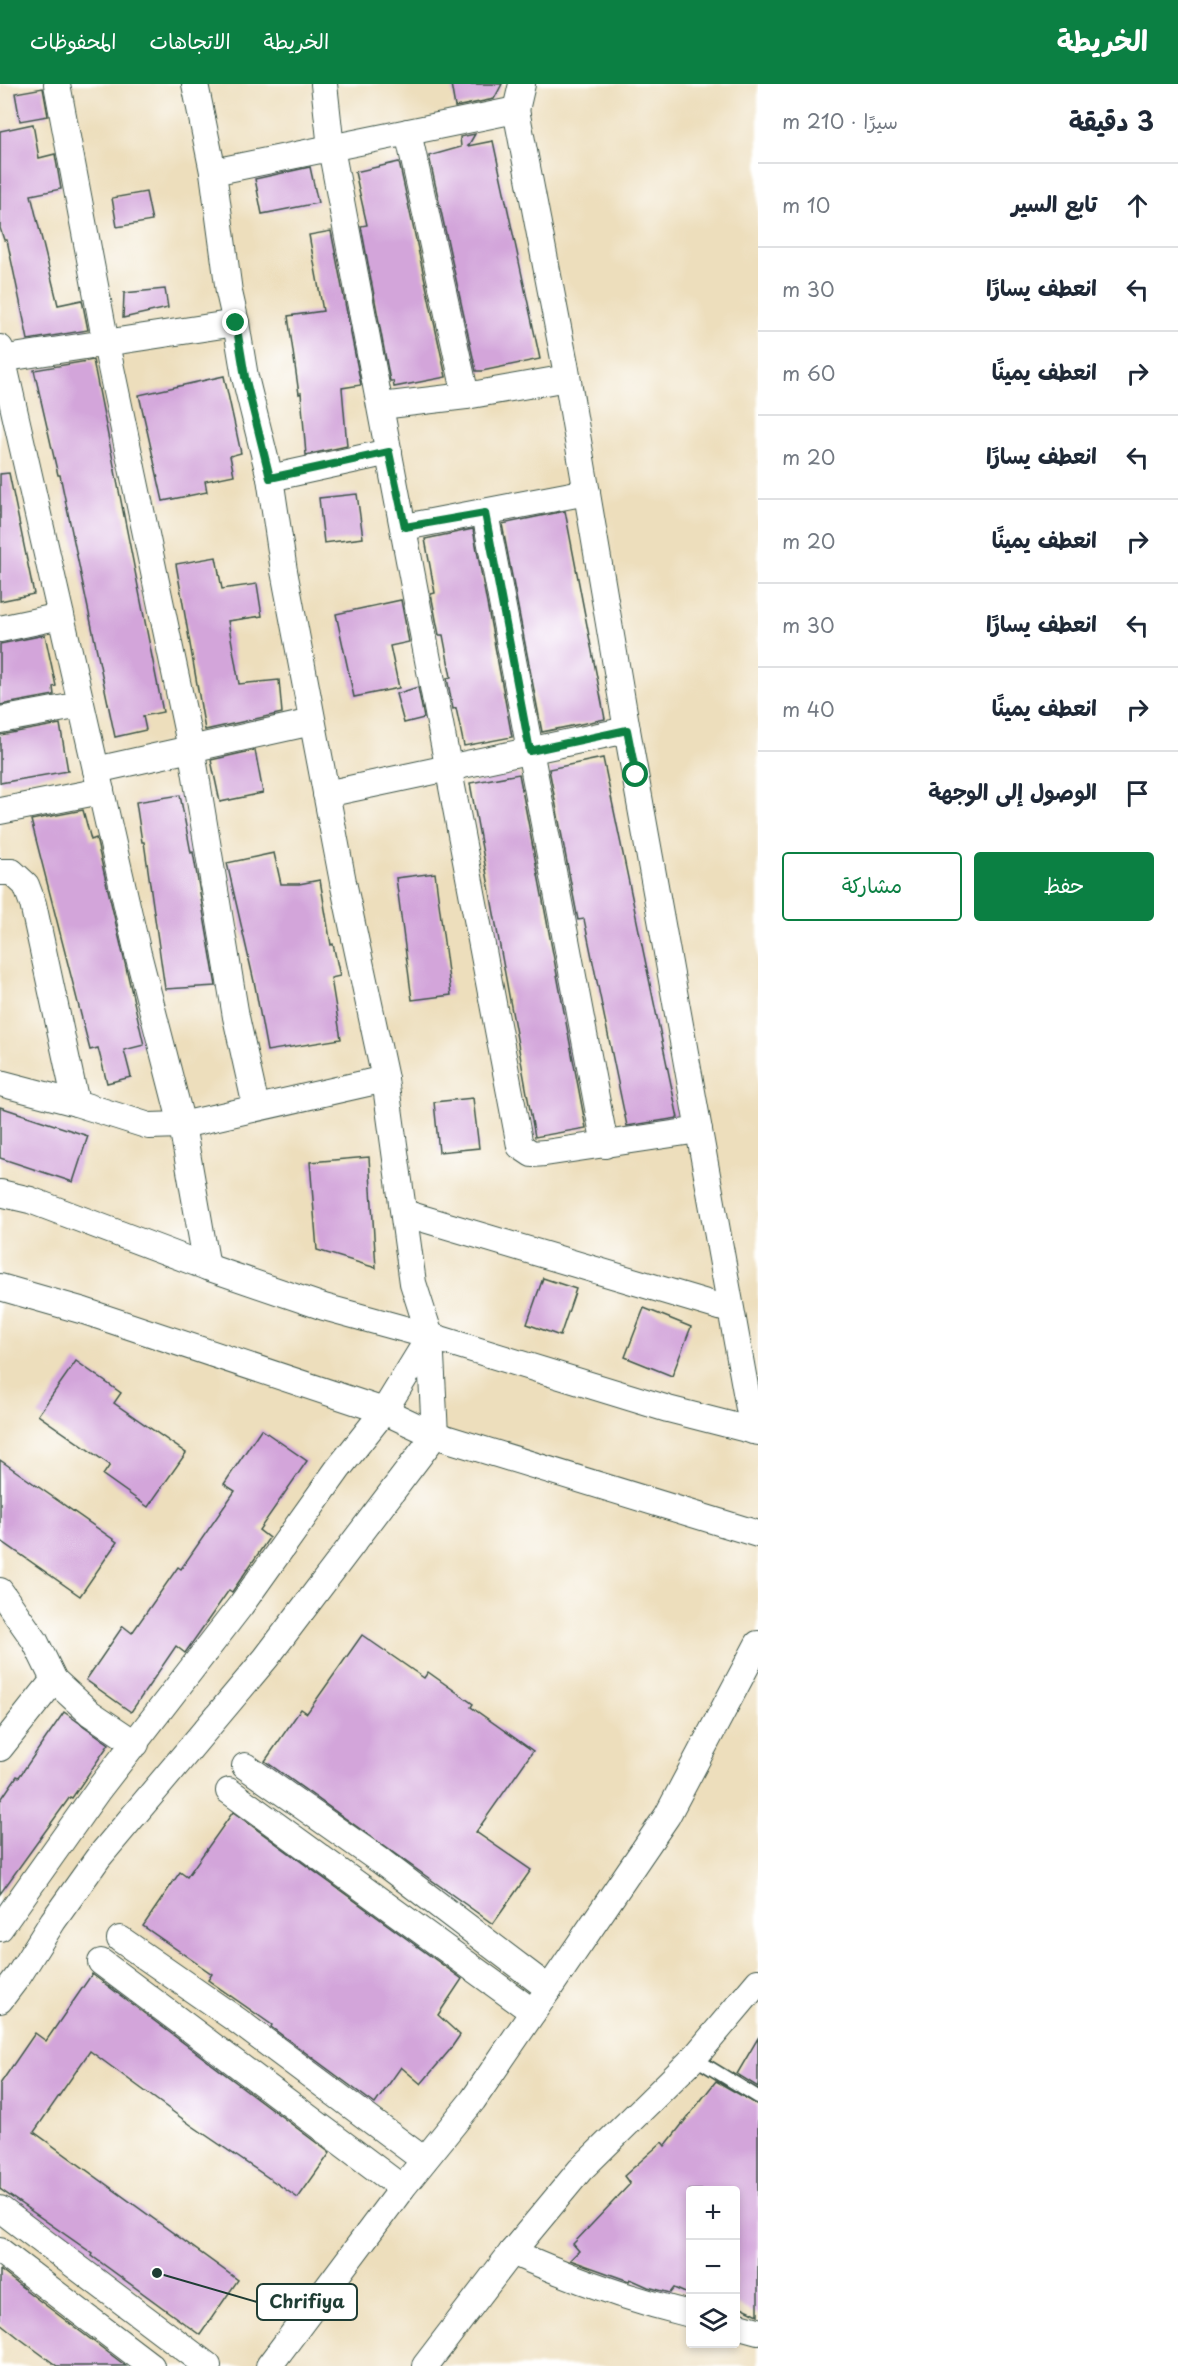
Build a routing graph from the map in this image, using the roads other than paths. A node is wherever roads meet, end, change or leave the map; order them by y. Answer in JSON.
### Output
{"nodes":[{"id":1,"x":57,"y":84,"type":"edge"},
{"id":2,"x":195,"y":84,"type":"edge"},
{"id":3,"x":324,"y":84,"type":"edge"},
{"id":4,"x":522,"y":84,"type":"edge"},
{"id":5,"x":516,"y":110,"type":"junction"},
{"id":6,"x":408,"y":132,"type":"junction"},
{"id":7,"x":331,"y":148,"type":"junction"},
{"id":8,"x":213,"y":172,"type":"junction"},
{"id":9,"x":236,"y":323,"type":"junction"},
{"id":10,"x":106,"y":344,"type":"junction"},
{"id":11,"x":1,"y":355,"type":"edge"},
{"id":12,"x":567,"y":378,"type":"junction"},
{"id":13,"x":466,"y":396,"type":"junction"},
{"id":14,"x":381,"y":406,"type":"junction"},
{"id":15,"x":389,"y":452,"type":"junction"},
{"id":16,"x":270,"y":478,"type":"junction"},
{"id":17,"x":587,"y":492,"type":"junction"},
{"id":18,"x":485,"y":513,"type":"junction"},
{"id":19,"x":405,"y":527,"type":"junction"},
{"id":20,"x":61,"y":616,"type":"junction"},
{"id":21,"x":0,"y":629,"type":"edge"},
{"id":22,"x":81,"y":705,"type":"junction"},
{"id":23,"x":0,"y":720,"type":"edge"},
{"id":24,"x":312,"y":722,"type":"junction"},
{"id":25,"x":627,"y":730,"type":"junction"},
{"id":26,"x":191,"y":748,"type":"junction"},
{"id":27,"x":530,"y":751,"type":"junction"},
{"id":28,"x":449,"y":768,"type":"junction"},
{"id":29,"x":98,"y":781,"type":"junction"},
{"id":30,"x":326,"y":794,"type":"junction"},
{"id":31,"x":0,"y":811,"type":"edge"},
{"id":32,"x":0,"y":872,"type":"edge"},
{"id":33,"x":385,"y":1079,"type":"junction"},
{"id":34,"x":0,"y":1083,"type":"edge"},
{"id":35,"x":76,"y":1103,"type":"junction"},
{"id":36,"x":256,"y":1107,"type":"junction"},
{"id":37,"x":182,"y":1125,"type":"junction"},
{"id":38,"x":699,"y":1130,"type":"junction"},
{"id":39,"x":605,"y":1145,"type":"junction"},
{"id":40,"x":0,"y":1193,"type":"edge"},
{"id":41,"x":404,"y":1213,"type":"junction"},
{"id":42,"x":207,"y":1267,"type":"junction"},
{"id":43,"x":0,"y":1287,"type":"edge"},
{"id":44,"x":730,"y":1310,"type":"junction"},
{"id":45,"x":430,"y":1336,"type":"junction"},
{"id":46,"x":384,"y":1411,"type":"junction"},
{"id":47,"x":755,"y":1432,"type":"edge"},
{"id":48,"x":435,"y":1435,"type":"junction"},
{"id":49,"x":758,"y":1534,"type":"edge"},
{"id":50,"x":0,"y":1591,"type":"edge"},
{"id":51,"x":758,"y":1644,"type":"edge"},
{"id":52,"x":54,"y":1680,"type":"junction"},
{"id":53,"x":135,"y":1744,"type":"junction"},
{"id":54,"x":0,"y":1748,"type":"edge"},
{"id":55,"x":245,"y":1766,"type":"dead end"},
{"id":56,"x":228,"y":1791,"type":"dead end"},
{"id":57,"x":382,"y":1862,"type":"junction"},
{"id":58,"x":363,"y":1887,"type":"junction"},
{"id":59,"x":0,"y":1928,"type":"edge"},
{"id":60,"x":120,"y":1939,"type":"dead end"},
{"id":61,"x":101,"y":1962,"type":"dead end"},
{"id":62,"x":758,"y":1982,"type":"edge"},
{"id":63,"x":549,"y":1989,"type":"junction"},
{"id":64,"x":0,"y":2000,"type":"edge"},
{"id":65,"x":534,"y":2012,"type":"junction"},
{"id":66,"x":238,"y":2021,"type":"junction"},
{"id":67,"x":218,"y":2049,"type":"junction"},
{"id":68,"x":694,"y":2058,"type":"junction"},
{"id":69,"x":758,"y":2097,"type":"edge"},
{"id":70,"x":424,"y":2160,"type":"junction"},
{"id":71,"x":402,"y":2187,"type":"junction"},
{"id":72,"x":0,"y":2209,"type":"edge"},
{"id":73,"x":0,"y":2251,"type":"edge"},
{"id":74,"x":512,"y":2252,"type":"junction"},
{"id":75,"x":73,"y":2263,"type":"junction"},
{"id":76,"x":52,"y":2292,"type":"junction"},
{"id":77,"x":686,"y":2313,"type":"edge"},
{"id":78,"x":740,"y":2326,"type":"edge"},
{"id":79,"x":758,"y":2331,"type":"edge"},
{"id":80,"x":151,"y":2366,"type":"edge"},
{"id":81,"x":208,"y":2366,"type":"edge"},
{"id":82,"x":269,"y":2366,"type":"edge"},
{"id":83,"x":425,"y":2366,"type":"edge"}],
"edges":[{"from":1,"to":10,"type":"street"},
{"from":2,"to":8,"type":"street"},
{"from":3,"to":7,"type":"street"},
{"from":4,"to":5,"type":"street"},
{"from":5,"to":6,"type":"street"},
{"from":5,"to":12,"type":"street"},
{"from":6,"to":7,"type":"street"},
{"from":6,"to":13,"type":"street"},
{"from":7,"to":8,"type":"street"},
{"from":7,"to":14,"type":"street"},
{"from":8,"to":9,"type":"street"},
{"from":9,"to":10,"type":"street"},
{"from":9,"to":16,"type":"street"},
{"from":10,"to":11,"type":"street"},
{"from":10,"to":26,"type":"street"},
{"from":11,"to":20,"type":"street"},
{"from":12,"to":13,"type":"street"},
{"from":12,"to":17,"type":"street"},
{"from":13,"to":14,"type":"street"},
{"from":14,"to":15,"type":"street"},
{"from":15,"to":16,"type":"street"},
{"from":15,"to":19,"type":"street"},
{"from":16,"to":24,"type":"street"},
{"from":17,"to":18,"type":"street"},
{"from":17,"to":25,"type":"street"},
{"from":18,"to":19,"type":"street"},
{"from":18,"to":27,"type":"street"},
{"from":19,"to":28,"type":"street"},
{"from":20,"to":21,"type":"street"},
{"from":20,"to":22,"type":"street"},
{"from":22,"to":23,"type":"street"},
{"from":22,"to":29,"type":"street"},
{"from":24,"to":26,"type":"street"},
{"from":24,"to":30,"type":"street"},
{"from":25,"to":27,"type":"street"},
{"from":25,"to":38,"type":"street"},
{"from":26,"to":29,"type":"street"},
{"from":26,"to":36,"type":"street"},
{"from":27,"to":28,"type":"street"},
{"from":27,"to":39,"type":"street"},
{"from":28,"to":30,"type":"street"},
{"from":28,"to":39,"type":"street"},
{"from":29,"to":31,"type":"street"},
{"from":29,"to":37,"type":"street"},
{"from":30,"to":33,"type":"street"},
{"from":32,"to":35,"type":"street"},
{"from":33,"to":36,"type":"street"},
{"from":33,"to":41,"type":"street"},
{"from":34,"to":35,"type":"street"},
{"from":35,"to":37,"type":"street"},
{"from":36,"to":37,"type":"street"},
{"from":37,"to":42,"type":"street"},
{"from":38,"to":39,"type":"street"},
{"from":38,"to":44,"type":"street"},
{"from":40,"to":42,"type":"street"},
{"from":41,"to":44,"type":"street"},
{"from":41,"to":45,"type":"street"},
{"from":42,"to":45,"type":"street"},
{"from":43,"to":46,"type":"street"},
{"from":44,"to":47,"type":"street"},
{"from":45,"to":46,"type":"street"},
{"from":45,"to":47,"type":"street"},
{"from":45,"to":48,"type":"street"},
{"from":46,"to":48,"type":"street"},
{"from":46,"to":53,"type":"street"},
{"from":48,"to":49,"type":"street"},
{"from":48,"to":64,"type":"street"},
{"from":50,"to":52,"type":"street"},
{"from":51,"to":63,"type":"street"},
{"from":52,"to":53,"type":"street"},
{"from":52,"to":54,"type":"street"},
{"from":53,"to":59,"type":"street"},
{"from":55,"to":57,"type":"street"},
{"from":56,"to":58,"type":"street"},
{"from":57,"to":58,"type":"street"},
{"from":57,"to":63,"type":"street"},
{"from":58,"to":65,"type":"street"},
{"from":60,"to":66,"type":"street"},
{"from":61,"to":67,"type":"street"},
{"from":62,"to":68,"type":"street"},
{"from":63,"to":65,"type":"street"},
{"from":65,"to":70,"type":"street"},
{"from":66,"to":67,"type":"street"},
{"from":66,"to":70,"type":"street"},
{"from":67,"to":71,"type":"street"},
{"from":68,"to":69,"type":"lane"},
{"from":68,"to":74,"type":"street"},
{"from":70,"to":71,"type":"street"},
{"from":71,"to":82,"type":"street"},
{"from":72,"to":75,"type":"street"},
{"from":73,"to":76,"type":"street"},
{"from":74,"to":77,"type":"street"},
{"from":74,"to":83,"type":"street"},
{"from":75,"to":76,"type":"street"},
{"from":75,"to":81,"type":"street"},
{"from":76,"to":80,"type":"street"},
{"from":78,"to":79,"type":"street"}]}
